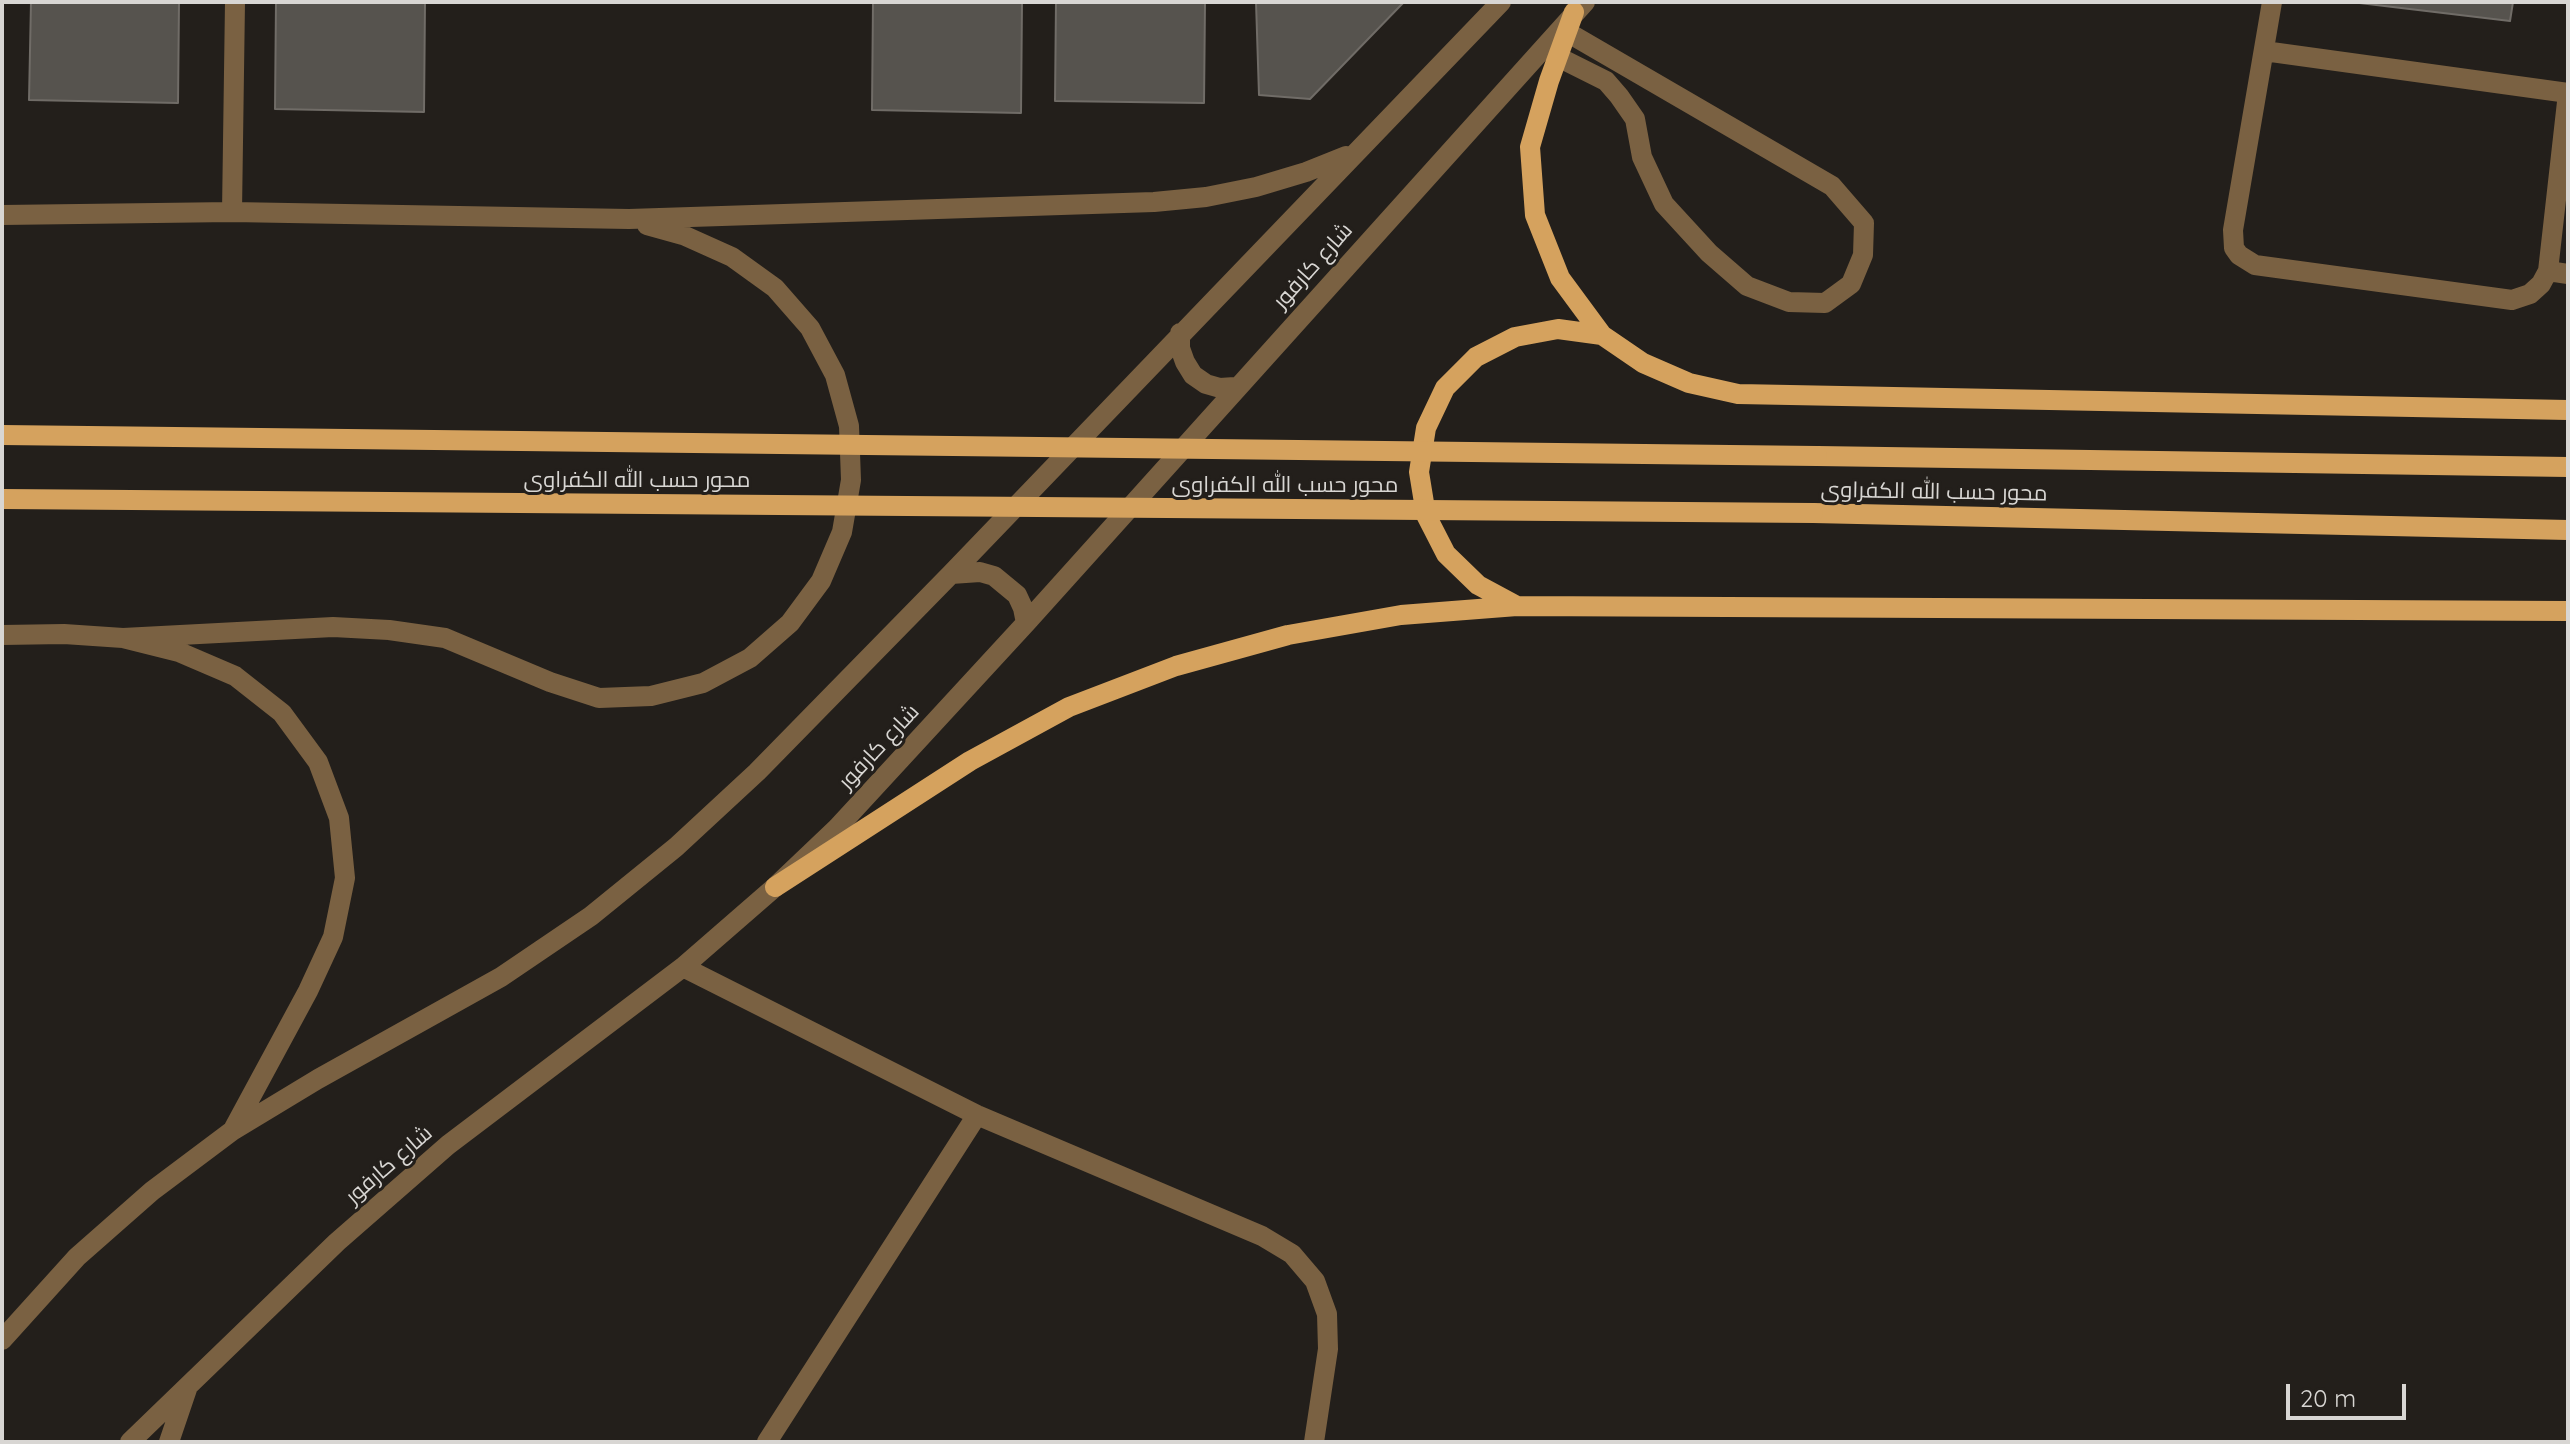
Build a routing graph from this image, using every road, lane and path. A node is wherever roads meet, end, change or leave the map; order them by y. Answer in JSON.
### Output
{"nodes":[{"id":1,"x":235,"y":2,"type":"edge"},
{"id":2,"x":1501,"y":2,"type":"edge"},
{"id":3,"x":2272,"y":2,"type":"edge"},
{"id":4,"x":1580,"y":7,"type":"edge"},
{"id":5,"x":1567,"y":32,"type":"junction"},
{"id":6,"x":2264,"y":51,"type":"junction"},
{"id":7,"x":1558,"y":57,"type":"junction"},
{"id":8,"x":2568,"y":93,"type":"edge"},
{"id":9,"x":1353,"y":154,"type":"junction"},
{"id":10,"x":232,"y":212,"type":"junction"},
{"id":11,"x":2,"y":215,"type":"edge"},
{"id":12,"x":629,"y":219,"type":"junction"},
{"id":13,"x":2558,"y":273,"type":"edge"},
{"id":14,"x":1180,"y":333,"type":"junction"},
{"id":15,"x":1602,"y":335,"type":"junction"},
{"id":16,"x":1235,"y":387,"type":"junction"},
{"id":17,"x":2568,"y":410,"type":"edge"},
{"id":18,"x":2,"y":435,"type":"edge"},
{"id":19,"x":2568,"y":467,"type":"edge"},
{"id":20,"x":2,"y":499,"type":"edge"},
{"id":21,"x":2568,"y":530,"type":"edge"},
{"id":22,"x":951,"y":574,"type":"junction"},
{"id":23,"x":1517,"y":606,"type":"junction"},
{"id":24,"x":2568,"y":611,"type":"edge"},
{"id":25,"x":1026,"y":623,"type":"junction"},
{"id":26,"x":2,"y":635,"type":"edge"},
{"id":27,"x":123,"y":638,"type":"junction"},
{"id":28,"x":775,"y":887,"type":"junction"},
{"id":29,"x":683,"y":967,"type":"junction"},
{"id":30,"x":977,"y":1115,"type":"junction"},
{"id":31,"x":232,"y":1131,"type":"junction"},
{"id":32,"x":4,"y":1335,"type":"edge"},
{"id":33,"x":188,"y":1385,"type":"junction"},
{"id":34,"x":130,"y":1442,"type":"edge"},
{"id":35,"x":169,"y":1442,"type":"edge"},
{"id":36,"x":767,"y":1442,"type":"edge"},
{"id":37,"x":1314,"y":1442,"type":"edge"}],
"edges":[{"from":1,"to":10,"type":"street"},
{"from":2,"to":9,"type":"street"},
{"from":3,"to":6,"type":"street"},
{"from":4,"to":5,"type":"main road"},
{"from":4,"to":16,"type":"street","name":"شارع كارفور"},
{"from":5,"to":7,"type":"main road"},
{"from":5,"to":7,"type":"street"},
{"from":6,"to":8,"type":"street"},
{"from":6,"to":13,"type":"street"},
{"from":7,"to":15,"type":"main road"},
{"from":8,"to":13,"type":"street"},
{"from":9,"to":12,"type":"street"},
{"from":9,"to":14,"type":"street"},
{"from":10,"to":11,"type":"street"},
{"from":10,"to":12,"type":"street"},
{"from":12,"to":27,"type":"street"},
{"from":14,"to":16,"type":"street"},
{"from":14,"to":22,"type":"street"},
{"from":15,"to":17,"type":"main road"},
{"from":15,"to":23,"type":"main road"},
{"from":16,"to":25,"type":"street","name":"شارع كارفور"},
{"from":18,"to":19,"type":"main road","name":"محور حسب الله الكفراوى","bridge":true},
{"from":20,"to":21,"type":"main road","name":"محور حسب الله الكفراوى","bridge":true},
{"from":22,"to":25,"type":"street"},
{"from":22,"to":31,"type":"street"},
{"from":23,"to":24,"type":"main road"},
{"from":23,"to":28,"type":"main road"},
{"from":25,"to":28,"type":"street","name":"شارع كارفور"},
{"from":26,"to":27,"type":"street"},
{"from":27,"to":31,"type":"street"},
{"from":28,"to":29,"type":"street","name":"شارع كارفور"},
{"from":29,"to":30,"type":"street"},
{"from":29,"to":33,"type":"street","name":"شارع كارفور"},
{"from":30,"to":36,"type":"street"},
{"from":30,"to":37,"type":"street"},
{"from":31,"to":32,"type":"street"},
{"from":33,"to":34,"type":"street","name":"شارع كارفور"},
{"from":33,"to":35,"type":"street"}]}
